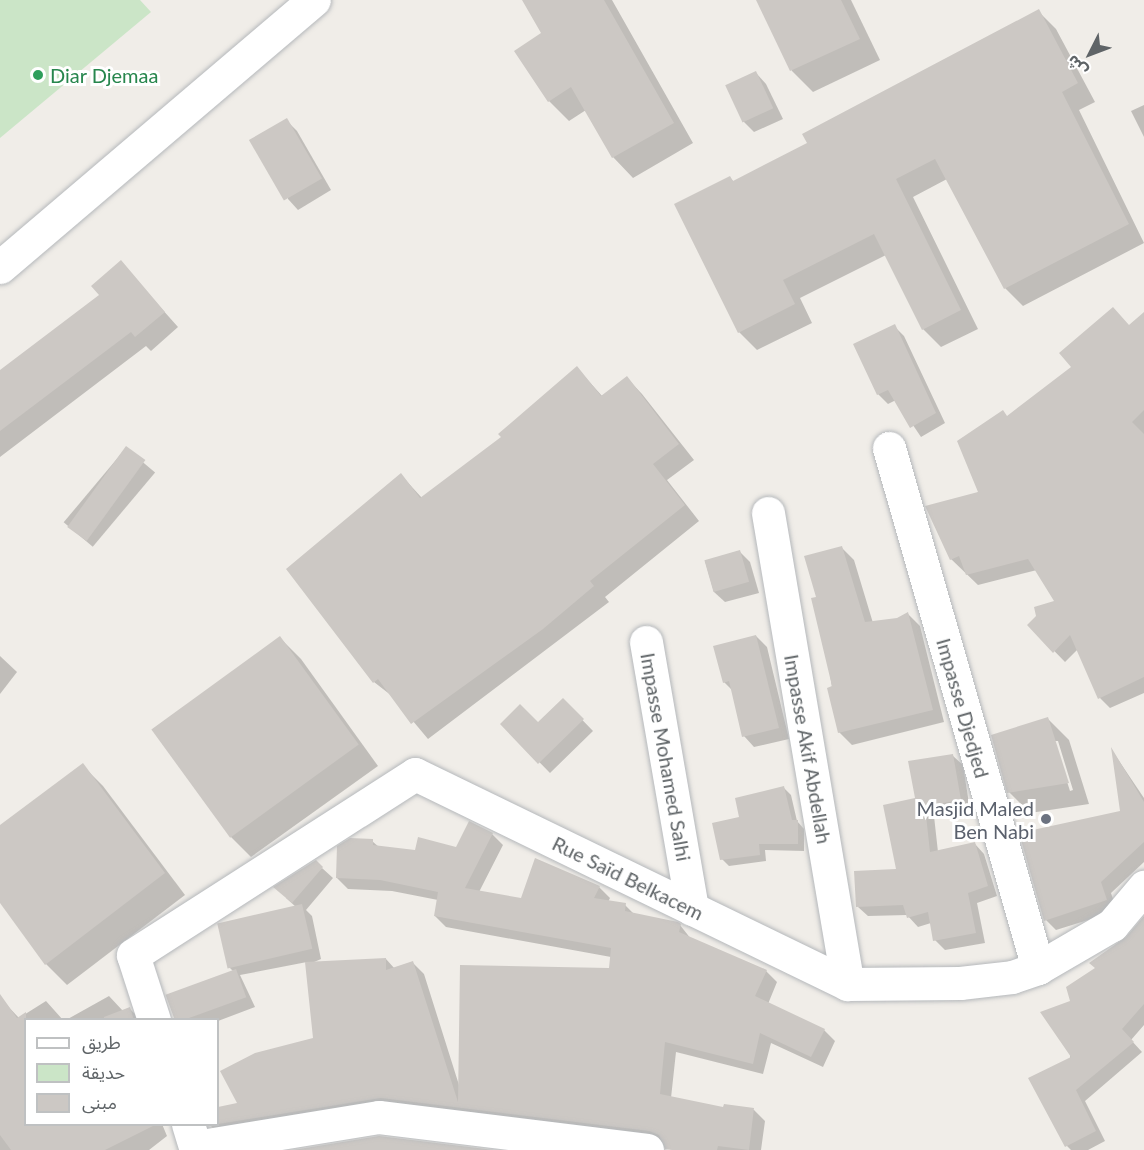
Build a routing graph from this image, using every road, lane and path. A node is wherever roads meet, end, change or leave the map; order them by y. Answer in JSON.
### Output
{"nodes":[{"id":1,"x":314,"y":0,"type":"edge"},
{"id":2,"x":0,"y":267,"type":"edge"},
{"id":3,"x":889,"y":448,"type":"dead end"},
{"id":4,"x":768,"y":513,"type":"dead end"},
{"id":5,"x":646,"y":642,"type":"dead end"},
{"id":6,"x":1144,"y":887,"type":"edge"},
{"id":7,"x":692,"y":909,"type":"junction"},
{"id":8,"x":1038,"y":968,"type":"junction"},
{"id":9,"x":848,"y":984,"type":"junction"},
{"id":10,"x":153,"y":1018,"type":"edge"},
{"id":11,"x":188,"y":1126,"type":"edge"},
{"id":12,"x":647,"y":1150,"type":"edge"}],
"edges":[{"from":1,"to":2,"type":"street"},
{"from":3,"to":8,"type":"street","name":"Impasse Djedjed"},
{"from":4,"to":9,"type":"street","name":"Impasse Akif Abdellah"},
{"from":5,"to":7,"type":"street","name":"Impasse Mohamed Salhi"},
{"from":6,"to":8,"type":"street","name":"Rue Saïd Belkacem"},
{"from":7,"to":9,"type":"street","name":"Rue Saïd Belkacem"},
{"from":7,"to":10,"type":"street","name":"Rue Saïd Belkacem"},
{"from":8,"to":9,"type":"street","name":"Rue Saïd Belkacem"},
{"from":11,"to":12,"type":"street"}]}
